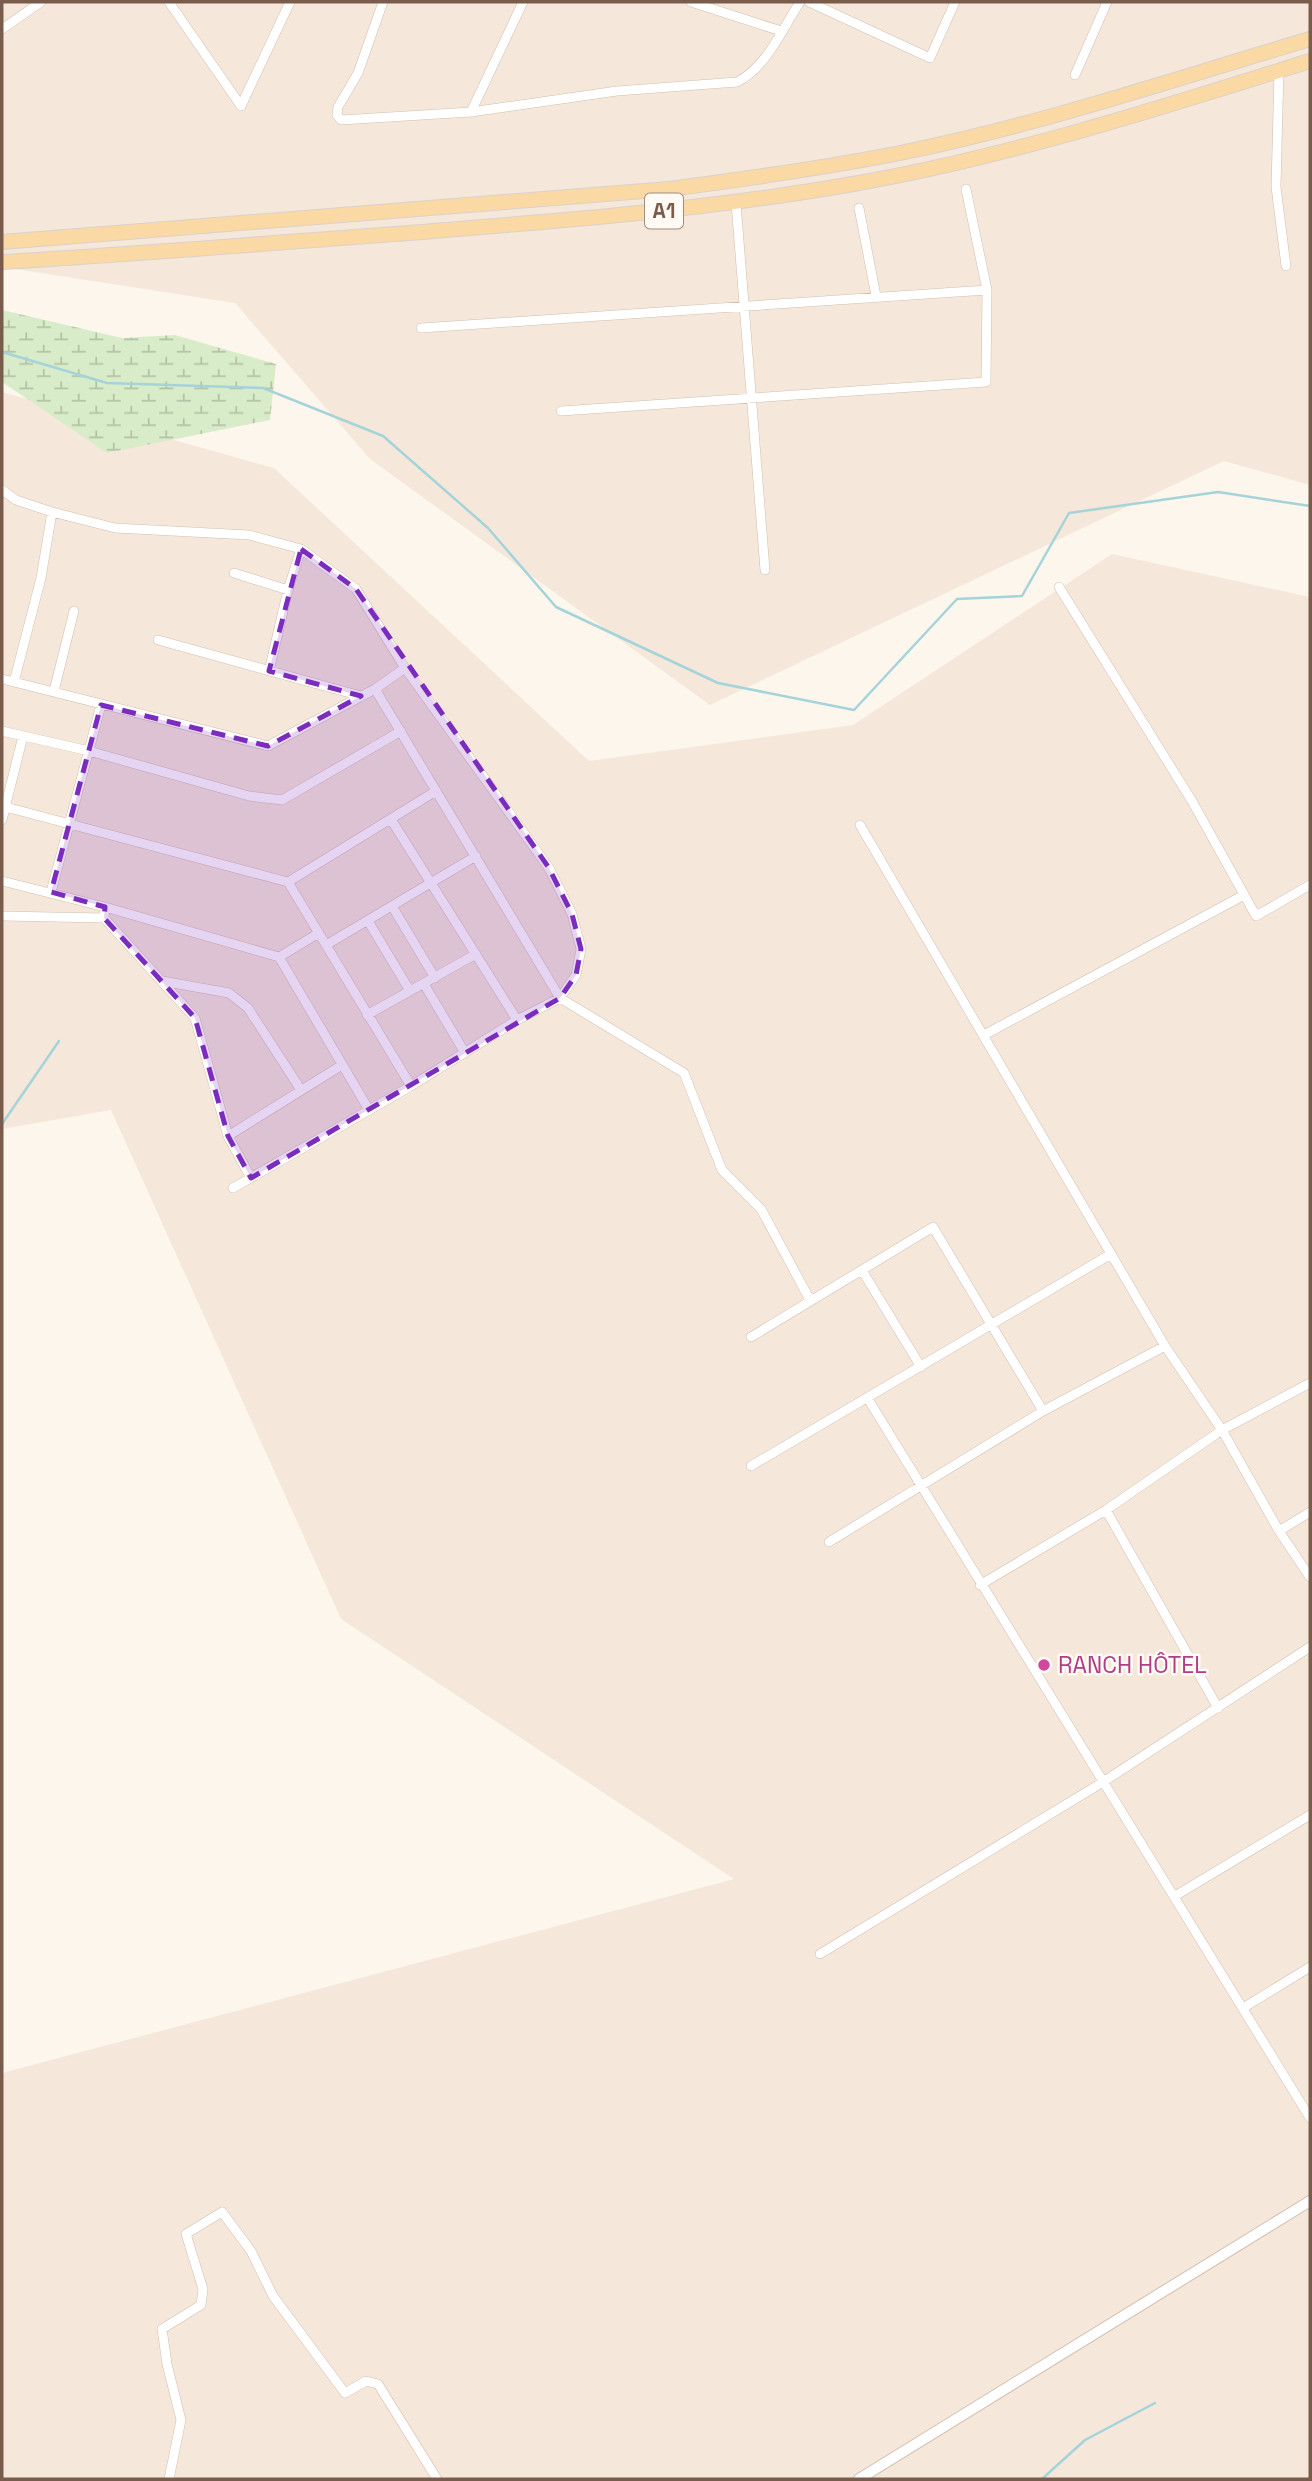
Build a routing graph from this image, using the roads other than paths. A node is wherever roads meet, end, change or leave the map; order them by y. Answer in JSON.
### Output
{"nodes":[{"id":1,"x":41,"y":2,"type":"edge"},
{"id":2,"x":169,"y":2,"type":"edge"},
{"id":3,"x":290,"y":2,"type":"edge"},
{"id":4,"x":383,"y":2,"type":"edge"},
{"id":5,"x":523,"y":2,"type":"edge"},
{"id":6,"x":691,"y":2,"type":"edge"},
{"id":7,"x":800,"y":2,"type":"edge"},
{"id":8,"x":809,"y":2,"type":"edge"},
{"id":9,"x":955,"y":2,"type":"edge"},
{"id":10,"x":1107,"y":2,"type":"edge"},
{"id":11,"x":2,"y":29,"type":"edge"},
{"id":12,"x":781,"y":31,"type":"junction"},
{"id":13,"x":1310,"y":39,"type":"edge"},
{"id":14,"x":1310,"y":61,"type":"edge"},
{"id":15,"x":1279,"y":71,"type":"junction"},
{"id":16,"x":1075,"y":75,"type":"dead end"},
{"id":17,"x":471,"y":112,"type":"junction"},
{"id":18,"x":966,"y":189,"type":"dead end"},
{"id":19,"x":736,"y":203,"type":"junction"},
{"id":20,"x":859,"y":208,"type":"dead end"},
{"id":21,"x":2,"y":242,"type":"edge"},
{"id":22,"x":2,"y":262,"type":"edge"},
{"id":23,"x":1286,"y":266,"type":"dead end"},
{"id":24,"x":988,"y":290,"type":"junction"},
{"id":25,"x":876,"y":296,"type":"junction"},
{"id":26,"x":744,"y":305,"type":"junction"},
{"id":27,"x":421,"y":328,"type":"dead end"},
{"id":28,"x":752,"y":398,"type":"junction"},
{"id":29,"x":561,"y":411,"type":"dead end"},
{"id":30,"x":2,"y":490,"type":"edge"},
{"id":31,"x":52,"y":512,"type":"junction"},
{"id":32,"x":301,"y":550,"type":"junction"},
{"id":33,"x":765,"y":570,"type":"dead end"},
{"id":34,"x":234,"y":573,"type":"dead end"},
{"id":35,"x":1059,"y":587,"type":"dead end"},
{"id":36,"x":288,"y":590,"type":"junction"},
{"id":37,"x":74,"y":611,"type":"dead end"},
{"id":38,"x":158,"y":640,"type":"dead end"},
{"id":39,"x":405,"y":668,"type":"junction"},
{"id":40,"x":269,"y":671,"type":"junction"},
{"id":41,"x":2,"y":679,"type":"edge"},
{"id":42,"x":14,"y":682,"type":"junction"},
{"id":43,"x":375,"y":689,"type":"junction"},
{"id":44,"x":54,"y":691,"type":"junction"},
{"id":45,"x":361,"y":696,"type":"junction"},
{"id":46,"x":101,"y":705,"type":"junction"},
{"id":47,"x":401,"y":731,"type":"junction"},
{"id":48,"x":2,"y":732,"type":"edge"},
{"id":49,"x":23,"y":736,"type":"junction"},
{"id":50,"x":89,"y":751,"type":"junction"},
{"id":51,"x":436,"y":791,"type":"junction"},
{"id":52,"x":3,"y":806,"type":"edge"},
{"id":53,"x":2,"y":820,"type":"edge"},
{"id":54,"x":392,"y":821,"type":"junction"},
{"id":55,"x":69,"y":823,"type":"junction"},
{"id":56,"x":860,"y":825,"type":"dead end"},
{"id":57,"x":476,"y":856,"type":"junction"},
{"id":58,"x":2,"y":881,"type":"edge"},
{"id":59,"x":288,"y":882,"type":"junction"},
{"id":60,"x":432,"y":884,"type":"junction"},
{"id":61,"x":1310,"y":885,"type":"edge"},
{"id":62,"x":51,"y":892,"type":"junction"},
{"id":63,"x":1244,"y":895,"type":"junction"},
{"id":64,"x":393,"y":906,"type":"junction"},
{"id":65,"x":105,"y":907,"type":"junction"},
{"id":66,"x":2,"y":916,"type":"edge"},
{"id":67,"x":104,"y":918,"type":"junction"},
{"id":68,"x":368,"y":921,"type":"junction"},
{"id":69,"x":318,"y":933,"type":"junction"},
{"id":70,"x":326,"y":945,"type":"junction"},
{"id":71,"x":476,"y":954,"type":"junction"},
{"id":72,"x":279,"y":957,"type":"junction"},
{"id":73,"x":435,"y":978,"type":"junction"},
{"id":74,"x":162,"y":981,"type":"junction"},
{"id":75,"x":424,"y":985,"type":"junction"},
{"id":76,"x":410,"y":991,"type":"junction"},
{"id":77,"x":560,"y":998,"type":"junction"},
{"id":78,"x":368,"y":1015,"type":"junction"},
{"id":79,"x":517,"y":1020,"type":"junction"},
{"id":80,"x":984,"y":1035,"type":"junction"},
{"id":81,"x":465,"y":1053,"type":"junction"},
{"id":82,"x":342,"y":1065,"type":"junction"},
{"id":83,"x":411,"y":1086,"type":"junction"},
{"id":84,"x":301,"y":1090,"type":"junction"},
{"id":85,"x":369,"y":1110,"type":"junction"},
{"id":86,"x":228,"y":1136,"type":"junction"},
{"id":87,"x":251,"y":1178,"type":"junction"},
{"id":88,"x":233,"y":1188,"type":"dead end"},
{"id":89,"x":1111,"y":1254,"type":"junction"},
{"id":90,"x":863,"y":1272,"type":"junction"},
{"id":91,"x":810,"y":1300,"type":"junction"},
{"id":92,"x":991,"y":1325,"type":"junction"},
{"id":93,"x":751,"y":1337,"type":"dead end"},
{"id":94,"x":1165,"y":1346,"type":"junction"},
{"id":95,"x":921,"y":1367,"type":"junction"},
{"id":96,"x":1310,"y":1383,"type":"edge"},
{"id":97,"x":868,"y":1399,"type":"junction"},
{"id":98,"x":1043,"y":1411,"type":"junction"},
{"id":99,"x":1222,"y":1430,"type":"junction"},
{"id":100,"x":751,"y":1466,"type":"dead end"},
{"id":101,"x":920,"y":1488,"type":"junction"},
{"id":102,"x":1106,"y":1510,"type":"junction"},
{"id":103,"x":1310,"y":1512,"type":"edge"},
{"id":104,"x":1279,"y":1531,"type":"junction"},
{"id":105,"x":829,"y":1542,"type":"dead end"},
{"id":106,"x":1310,"y":1577,"type":"edge"},
{"id":107,"x":980,"y":1585,"type":"junction"},
{"id":108,"x":1310,"y":1647,"type":"edge"},
{"id":109,"x":1218,"y":1708,"type":"junction"},
{"id":110,"x":1102,"y":1782,"type":"junction"},
{"id":111,"x":1310,"y":1815,"type":"edge"},
{"id":112,"x":1175,"y":1896,"type":"junction"},
{"id":113,"x":820,"y":1954,"type":"dead end"},
{"id":114,"x":1310,"y":1966,"type":"edge"},
{"id":115,"x":1242,"y":2008,"type":"junction"},
{"id":116,"x":1310,"y":2118,"type":"edge"},
{"id":117,"x":1310,"y":2201,"type":"edge"},
{"id":118,"x":169,"y":2479,"type":"edge"},
{"id":119,"x":438,"y":2479,"type":"edge"},
{"id":120,"x":859,"y":2479,"type":"edge"}],
"edges":[{"from":1,"to":11,"type":"street"},
{"from":2,"to":3,"type":"street"},
{"from":4,"to":17,"type":"street"},
{"from":5,"to":17,"type":"street"},
{"from":6,"to":12,"type":"street"},
{"from":7,"to":12,"type":"street"},
{"from":8,"to":9,"type":"street"},
{"from":10,"to":16,"type":"street"},
{"from":12,"to":17,"type":"street"},
{"from":13,"to":21,"type":"main road","number":"A1"},
{"from":14,"to":15,"type":"main road","number":"A1"},
{"from":15,"to":19,"type":"main road","number":"A1"},
{"from":15,"to":23,"type":"street"},
{"from":18,"to":24,"type":"street"},
{"from":19,"to":22,"type":"main road","number":"A1"},
{"from":19,"to":26,"type":"street"},
{"from":20,"to":25,"type":"street"},
{"from":24,"to":25,"type":"street"},
{"from":24,"to":28,"type":"street"},
{"from":25,"to":26,"type":"street"},
{"from":26,"to":27,"type":"street"},
{"from":26,"to":28,"type":"street"},
{"from":28,"to":29,"type":"street"},
{"from":28,"to":33,"type":"street"},
{"from":30,"to":31,"type":"street"},
{"from":31,"to":32,"type":"street"},
{"from":31,"to":42,"type":"street"},
{"from":32,"to":36,"type":"street"},
{"from":32,"to":39,"type":"street"},
{"from":34,"to":36,"type":"street"},
{"from":35,"to":63,"type":"street"},
{"from":36,"to":40,"type":"street"},
{"from":37,"to":44,"type":"street"},
{"from":38,"to":40,"type":"street"},
{"from":39,"to":43,"type":"street"},
{"from":39,"to":77,"type":"street"},
{"from":40,"to":45,"type":"street"},
{"from":41,"to":42,"type":"street"},
{"from":42,"to":44,"type":"street"},
{"from":43,"to":45,"type":"street"},
{"from":43,"to":47,"type":"street"},
{"from":44,"to":46,"type":"street"},
{"from":45,"to":46,"type":"street"},
{"from":46,"to":50,"type":"street"},
{"from":47,"to":50,"type":"street"},
{"from":47,"to":51,"type":"street"},
{"from":48,"to":49,"type":"street"},
{"from":49,"to":50,"type":"street"},
{"from":49,"to":52,"type":"street"},
{"from":50,"to":55,"type":"street"},
{"from":51,"to":54,"type":"street"},
{"from":51,"to":57,"type":"street"},
{"from":52,"to":53,"type":"street"},
{"from":52,"to":55,"type":"street"},
{"from":54,"to":59,"type":"street"},
{"from":54,"to":60,"type":"street"},
{"from":55,"to":59,"type":"street"},
{"from":55,"to":62,"type":"street"},
{"from":56,"to":80,"type":"street"},
{"from":57,"to":60,"type":"street"},
{"from":57,"to":77,"type":"street"},
{"from":58,"to":62,"type":"street"},
{"from":59,"to":69,"type":"street"},
{"from":60,"to":64,"type":"street"},
{"from":60,"to":71,"type":"street"},
{"from":61,"to":63,"type":"street"},
{"from":62,"to":65,"type":"street"},
{"from":63,"to":80,"type":"street"},
{"from":64,"to":68,"type":"street"},
{"from":64,"to":73,"type":"street"},
{"from":65,"to":67,"type":"street"},
{"from":65,"to":72,"type":"street"},
{"from":66,"to":67,"type":"street"},
{"from":67,"to":74,"type":"street"},
{"from":68,"to":70,"type":"street"},
{"from":68,"to":76,"type":"street"},
{"from":69,"to":70,"type":"street"},
{"from":69,"to":72,"type":"street"},
{"from":70,"to":78,"type":"street"},
{"from":71,"to":73,"type":"street"},
{"from":71,"to":79,"type":"street"},
{"from":72,"to":82,"type":"street"},
{"from":73,"to":75,"type":"street"},
{"from":74,"to":84,"type":"street"},
{"from":74,"to":86,"type":"street"},
{"from":75,"to":76,"type":"street"},
{"from":75,"to":81,"type":"street"},
{"from":76,"to":78,"type":"street"},
{"from":77,"to":79,"type":"street"},
{"from":77,"to":91,"type":"street"},
{"from":78,"to":83,"type":"street"},
{"from":79,"to":81,"type":"street"},
{"from":80,"to":89,"type":"street"},
{"from":81,"to":83,"type":"street"},
{"from":82,"to":84,"type":"street"},
{"from":82,"to":85,"type":"street"},
{"from":83,"to":85,"type":"street"},
{"from":84,"to":86,"type":"street"},
{"from":85,"to":87,"type":"street"},
{"from":86,"to":87,"type":"street"},
{"from":87,"to":88,"type":"street"},
{"from":89,"to":92,"type":"street"},
{"from":89,"to":94,"type":"street"},
{"from":90,"to":91,"type":"street"},
{"from":90,"to":92,"type":"street"},
{"from":90,"to":95,"type":"street"},
{"from":91,"to":93,"type":"street"},
{"from":92,"to":95,"type":"street"},
{"from":92,"to":98,"type":"street"},
{"from":94,"to":98,"type":"street"},
{"from":94,"to":99,"type":"street"},
{"from":95,"to":97,"type":"street"},
{"from":96,"to":99,"type":"street"},
{"from":97,"to":100,"type":"street"},
{"from":97,"to":101,"type":"street"},
{"from":98,"to":101,"type":"street"},
{"from":99,"to":102,"type":"street"},
{"from":99,"to":104,"type":"street"},
{"from":101,"to":105,"type":"street"},
{"from":101,"to":107,"type":"street"},
{"from":102,"to":107,"type":"street"},
{"from":102,"to":109,"type":"street"},
{"from":103,"to":104,"type":"street"},
{"from":104,"to":106,"type":"street"},
{"from":107,"to":110,"type":"street"},
{"from":108,"to":109,"type":"street"},
{"from":109,"to":110,"type":"street"},
{"from":110,"to":112,"type":"street"},
{"from":110,"to":113,"type":"street"},
{"from":111,"to":112,"type":"street"},
{"from":112,"to":115,"type":"street"},
{"from":114,"to":115,"type":"street"},
{"from":115,"to":116,"type":"street"},
{"from":117,"to":120,"type":"street"},
{"from":118,"to":119,"type":"street"}]}
